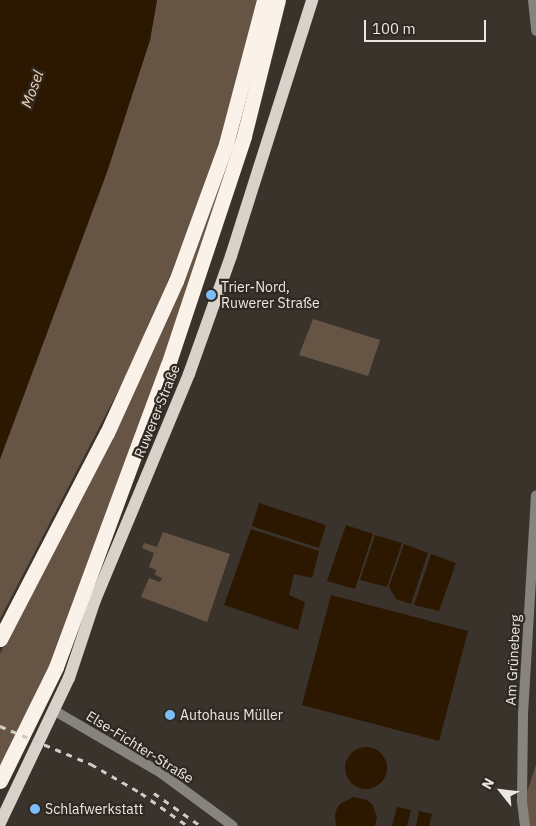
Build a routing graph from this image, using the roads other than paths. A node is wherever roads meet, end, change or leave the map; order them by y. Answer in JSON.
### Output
{"nodes":[{"id":1,"x":264,"y":0,"type":"edge"},
{"id":2,"x":278,"y":0,"type":"edge"},
{"id":3,"x":312,"y":0,"type":"edge"},
{"id":4,"x":533,"y":0,"type":"edge"},
{"id":5,"x":536,"y":31,"type":"edge"},
{"id":6,"x":536,"y":495,"type":"edge"},
{"id":7,"x":0,"y":639,"type":"edge"},
{"id":8,"x":55,"y":711,"type":"junction"},
{"id":9,"x":0,"y":781,"type":"edge"},
{"id":10,"x":0,"y":823,"type":"edge"},
{"id":11,"x":233,"y":826,"type":"edge"},
{"id":12,"x":525,"y":826,"type":"edge"}],
"edges":[{"from":1,"to":7,"type":"highway"},
{"from":2,"to":9,"type":"highway"},
{"from":3,"to":8,"type":"main road","name":"Ruwerer Straße"},
{"from":4,"to":5,"type":"street"},
{"from":6,"to":12,"type":"street","name":"Am Grüneberg"},
{"from":8,"to":10,"type":"main road","name":"Ruwerer Straße"},
{"from":8,"to":11,"type":"street","name":"Else-Fichter-Straße"}]}
